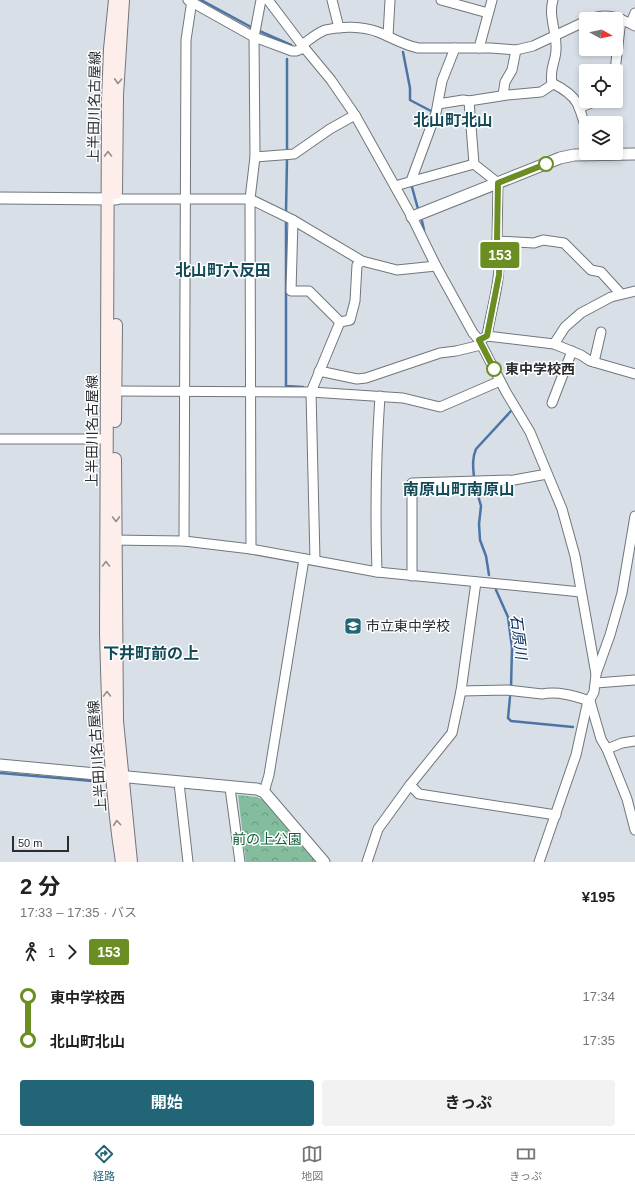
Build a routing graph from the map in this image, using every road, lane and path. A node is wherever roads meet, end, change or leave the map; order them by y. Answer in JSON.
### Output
{"nodes":[{"id":1,"x":115,"y":0,"type":"edge"},
{"id":2,"x":123,"y":0,"type":"edge"},
{"id":3,"x":260,"y":0,"type":"edge"},
{"id":4,"x":268,"y":0,"type":"edge"},
{"id":5,"x":332,"y":0,"type":"edge"},
{"id":6,"x":390,"y":0,"type":"edge"},
{"id":7,"x":441,"y":0,"type":"edge"},
{"id":8,"x":492,"y":0,"type":"edge"},
{"id":9,"x":553,"y":0,"type":"edge"},
{"id":10,"x":191,"y":1,"type":"edge"},
{"id":11,"x":452,"y":1,"type":"edge"},
{"id":12,"x":488,"y":13,"type":"junction"},
{"id":13,"x":635,"y":13,"type":"edge"},
{"id":14,"x":623,"y":20,"type":"edge"},
{"id":15,"x":579,"y":24,"type":"edge"},
{"id":16,"x":633,"y":25,"type":"edge"},
{"id":17,"x":340,"y":28,"type":"junction"},
{"id":18,"x":388,"y":36,"type":"junction"},
{"id":19,"x":555,"y":36,"type":"junction"},
{"id":20,"x":254,"y":37,"type":"junction"},
{"id":21,"x":303,"y":46,"type":"junction"},
{"id":22,"x":455,"y":48,"type":"junction"},
{"id":23,"x":479,"y":48,"type":"junction"},
{"id":24,"x":516,"y":50,"type":"junction"},
{"id":25,"x":554,"y":84,"type":"junction"},
{"id":26,"x":502,"y":95,"type":"junction"},
{"id":27,"x":469,"y":101,"type":"junction"},
{"id":28,"x":438,"y":104,"type":"junction"},
{"id":29,"x":579,"y":108,"type":"joint"},
{"id":30,"x":355,"y":115,"type":"junction"},
{"id":31,"x":581,"y":116,"type":"edge"},
{"id":32,"x":623,"y":154,"type":"edge"},
{"id":33,"x":635,"y":154,"type":"edge"},
{"id":34,"x":579,"y":155,"type":"edge"},
{"id":35,"x":255,"y":157,"type":"junction"},
{"id":36,"x":474,"y":164,"type":"junction"},
{"id":37,"x":411,"y":181,"type":"junction"},
{"id":38,"x":498,"y":183,"type":"junction"},
{"id":39,"x":395,"y":186,"type":"junction"},
{"id":40,"x":0,"y":198,"type":"edge"},
{"id":41,"x":112,"y":199,"type":"junction"},
{"id":42,"x":184,"y":199,"type":"junction"},
{"id":43,"x":250,"y":199,"type":"junction"},
{"id":44,"x":412,"y":217,"type":"junction"},
{"id":45,"x":293,"y":220,"type":"junction"},
{"id":46,"x":497,"y":241,"type":"junction"},
{"id":47,"x":362,"y":261,"type":"junction"},
{"id":48,"x":436,"y":266,"type":"junction"},
{"id":49,"x":635,"y":291,"type":"edge"},
{"id":50,"x":621,"y":294,"type":"junction"},
{"id":51,"x":340,"y":322,"type":"junction"},
{"id":52,"x":601,"y":332,"type":"dead end"},
{"id":53,"x":483,"y":340,"type":"junction"},
{"id":54,"x":554,"y":344,"type":"junction"},
{"id":55,"x":572,"y":351,"type":"junction"},
{"id":56,"x":594,"y":362,"type":"junction"},
{"id":57,"x":319,"y":371,"type":"junction"},
{"id":58,"x":635,"y":374,"type":"edge"},
{"id":59,"x":500,"y":381,"type":"junction"},
{"id":60,"x":115,"y":391,"type":"junction"},
{"id":61,"x":184,"y":391,"type":"junction"},
{"id":62,"x":251,"y":392,"type":"junction"},
{"id":63,"x":311,"y":392,"type":"junction"},
{"id":64,"x":380,"y":396,"type":"junction"},
{"id":65,"x":552,"y":403,"type":"dead end"},
{"id":66,"x":0,"y":439,"type":"edge"},
{"id":67,"x":107,"y":439,"type":"junction"},
{"id":68,"x":546,"y":474,"type":"junction"},
{"id":69,"x":635,"y":516,"type":"edge"},
{"id":70,"x":111,"y":540,"type":"junction"},
{"id":71,"x":184,"y":540,"type":"junction"},
{"id":72,"x":251,"y":549,"type":"junction"},
{"id":73,"x":304,"y":559,"type":"junction"},
{"id":74,"x":316,"y":560,"type":"junction"},
{"id":75,"x":376,"y":572,"type":"junction"},
{"id":76,"x":412,"y":576,"type":"junction"},
{"id":77,"x":476,"y":582,"type":"junction"},
{"id":78,"x":581,"y":592,"type":"junction"},
{"id":79,"x":596,"y":679,"type":"junction"},
{"id":80,"x":635,"y":680,"type":"edge"},
{"id":81,"x":461,"y":690,"type":"junction"},
{"id":82,"x":590,"y":701,"type":"junction"},
{"id":83,"x":635,"y":741,"type":"edge"},
{"id":84,"x":607,"y":749,"type":"junction"},
{"id":85,"x":0,"y":765,"type":"edge"},
{"id":86,"x":117,"y":776,"type":"junction"},
{"id":87,"x":179,"y":782,"type":"junction"},
{"id":88,"x":410,"y":784,"type":"junction"},
{"id":89,"x":230,"y":788,"type":"junction"},
{"id":90,"x":264,"y":792,"type":"junction"},
{"id":91,"x":631,"y":798,"type":"edge"},
{"id":92,"x":556,"y":815,"type":"junction"},
{"id":93,"x":635,"y":830,"type":"edge"},
{"id":94,"x":122,"y":862,"type":"edge"},
{"id":95,"x":130,"y":862,"type":"edge"},
{"id":96,"x":188,"y":862,"type":"edge"},
{"id":97,"x":240,"y":862,"type":"edge"},
{"id":98,"x":324,"y":862,"type":"edge"},
{"id":99,"x":367,"y":862,"type":"edge"},
{"id":100,"x":539,"y":862,"type":"edge"}],
"edges":[{"from":41,"to":1,"type":"main road","name":"上半田川名古屋線","one_way":true},
{"from":2,"to":41,"type":"main road","name":"上半田川名古屋線","one_way":true},
{"from":3,"to":20,"type":"street"},
{"from":4,"to":21,"type":"street"},
{"from":5,"to":17,"type":"street"},
{"from":6,"to":18,"type":"street"},
{"from":7,"to":11,"type":"street"},
{"from":8,"to":12,"type":"street"},
{"from":9,"to":19,"type":"street"},
{"from":10,"to":20,"type":"street"},
{"from":10,"to":42,"type":"street"},
{"from":11,"to":12,"type":"street"},
{"from":12,"to":23,"type":"street"},
{"from":13,"to":16,"type":"street"},
{"from":14,"to":16,"type":"street"},
{"from":15,"to":19,"type":"street"},
{"from":17,"to":18,"type":"street"},
{"from":17,"to":21,"type":"street"},
{"from":18,"to":22,"type":"street"},
{"from":19,"to":24,"type":"street"},
{"from":19,"to":25,"type":"street"},
{"from":20,"to":21,"type":"street"},
{"from":20,"to":35,"type":"street"},
{"from":21,"to":30,"type":"street"},
{"from":22,"to":23,"type":"street"},
{"from":22,"to":28,"type":"street"},
{"from":23,"to":24,"type":"street"},
{"from":24,"to":26,"type":"street"},
{"from":25,"to":26,"type":"street"},
{"from":25,"to":29,"type":"street"},
{"from":26,"to":27,"type":"street"},
{"from":27,"to":28,"type":"street"},
{"from":27,"to":36,"type":"street"},
{"from":28,"to":37,"type":"street"},
{"from":29,"to":31,"type":"street"},
{"from":30,"to":35,"type":"street"},
{"from":30,"to":39,"type":"street"},
{"from":32,"to":33,"type":"street"},
{"from":34,"to":38,"type":"street"},
{"from":35,"to":43,"type":"street"},
{"from":36,"to":37,"type":"street"},
{"from":36,"to":38,"type":"street"},
{"from":37,"to":39,"type":"street"},
{"from":38,"to":44,"type":"street"},
{"from":38,"to":46,"type":"street"},
{"from":39,"to":44,"type":"street"},
{"from":40,"to":41,"type":"street"},
{"from":41,"to":42,"type":"street"},
{"from":41,"to":60,"type":"main road","name":"上半田川名古屋線"},
{"from":41,"to":67,"type":"main road","name":"上半田川名古屋線"},
{"from":42,"to":43,"type":"street"},
{"from":42,"to":61,"type":"street"},
{"from":43,"to":45,"type":"street"},
{"from":43,"to":62,"type":"street"},
{"from":44,"to":48,"type":"street"},
{"from":45,"to":47,"type":"street"},
{"from":45,"to":51,"type":"street"},
{"from":46,"to":50,"type":"street"},
{"from":46,"to":53,"type":"street"},
{"from":47,"to":48,"type":"street"},
{"from":47,"to":51,"type":"street"},
{"from":48,"to":53,"type":"street"},
{"from":49,"to":50,"type":"street"},
{"from":50,"to":54,"type":"street"},
{"from":51,"to":57,"type":"street"},
{"from":52,"to":56,"type":"street"},
{"from":53,"to":54,"type":"street"},
{"from":53,"to":57,"type":"street"},
{"from":53,"to":59,"type":"street"},
{"from":54,"to":55,"type":"street"},
{"from":55,"to":56,"type":"street"},
{"from":55,"to":65,"type":"street"},
{"from":56,"to":58,"type":"street"},
{"from":57,"to":63,"type":"street"},
{"from":59,"to":64,"type":"street"},
{"from":59,"to":68,"type":"street"},
{"from":60,"to":61,"type":"street"},
{"from":60,"to":70,"type":"main road","name":"上半田川名古屋線","one_way":true},
{"from":61,"to":62,"type":"street"},
{"from":61,"to":71,"type":"street"},
{"from":62,"to":63,"type":"street"},
{"from":62,"to":72,"type":"street"},
{"from":63,"to":64,"type":"street"},
{"from":63,"to":74,"type":"street"},
{"from":64,"to":75,"type":"street"},
{"from":66,"to":67,"type":"street"},
{"from":67,"to":70,"type":"main road","name":"上半田川名古屋線"},
{"from":68,"to":76,"type":"street"},
{"from":68,"to":78,"type":"street"},
{"from":69,"to":79,"type":"street"},
{"from":70,"to":71,"type":"street"},
{"from":70,"to":86,"type":"main road","name":"上半田川名古屋線"},
{"from":71,"to":72,"type":"street"},
{"from":72,"to":73,"type":"street"},
{"from":73,"to":74,"type":"street"},
{"from":73,"to":90,"type":"street"},
{"from":74,"to":75,"type":"street"},
{"from":75,"to":76,"type":"street"},
{"from":76,"to":77,"type":"street"},
{"from":77,"to":78,"type":"street"},
{"from":77,"to":81,"type":"street"},
{"from":78,"to":79,"type":"street"},
{"from":79,"to":80,"type":"street"},
{"from":79,"to":82,"type":"street"},
{"from":81,"to":82,"type":"street"},
{"from":81,"to":88,"type":"street"},
{"from":82,"to":84,"type":"street"},
{"from":82,"to":92,"type":"street"},
{"from":83,"to":84,"type":"street"},
{"from":84,"to":91,"type":"street"},
{"from":85,"to":86,"type":"street"},
{"from":86,"to":87,"type":"street"},
{"from":94,"to":86,"type":"main road","name":"上半田川名古屋線","one_way":true},
{"from":86,"to":95,"type":"main road","name":"上半田川名古屋線"},
{"from":87,"to":89,"type":"street"},
{"from":87,"to":96,"type":"street"},
{"from":88,"to":92,"type":"street"},
{"from":88,"to":99,"type":"street"},
{"from":89,"to":90,"type":"street"},
{"from":89,"to":97,"type":"street"},
{"from":90,"to":98,"type":"street"},
{"from":91,"to":93,"type":"street"},
{"from":92,"to":100,"type":"street"}]}
